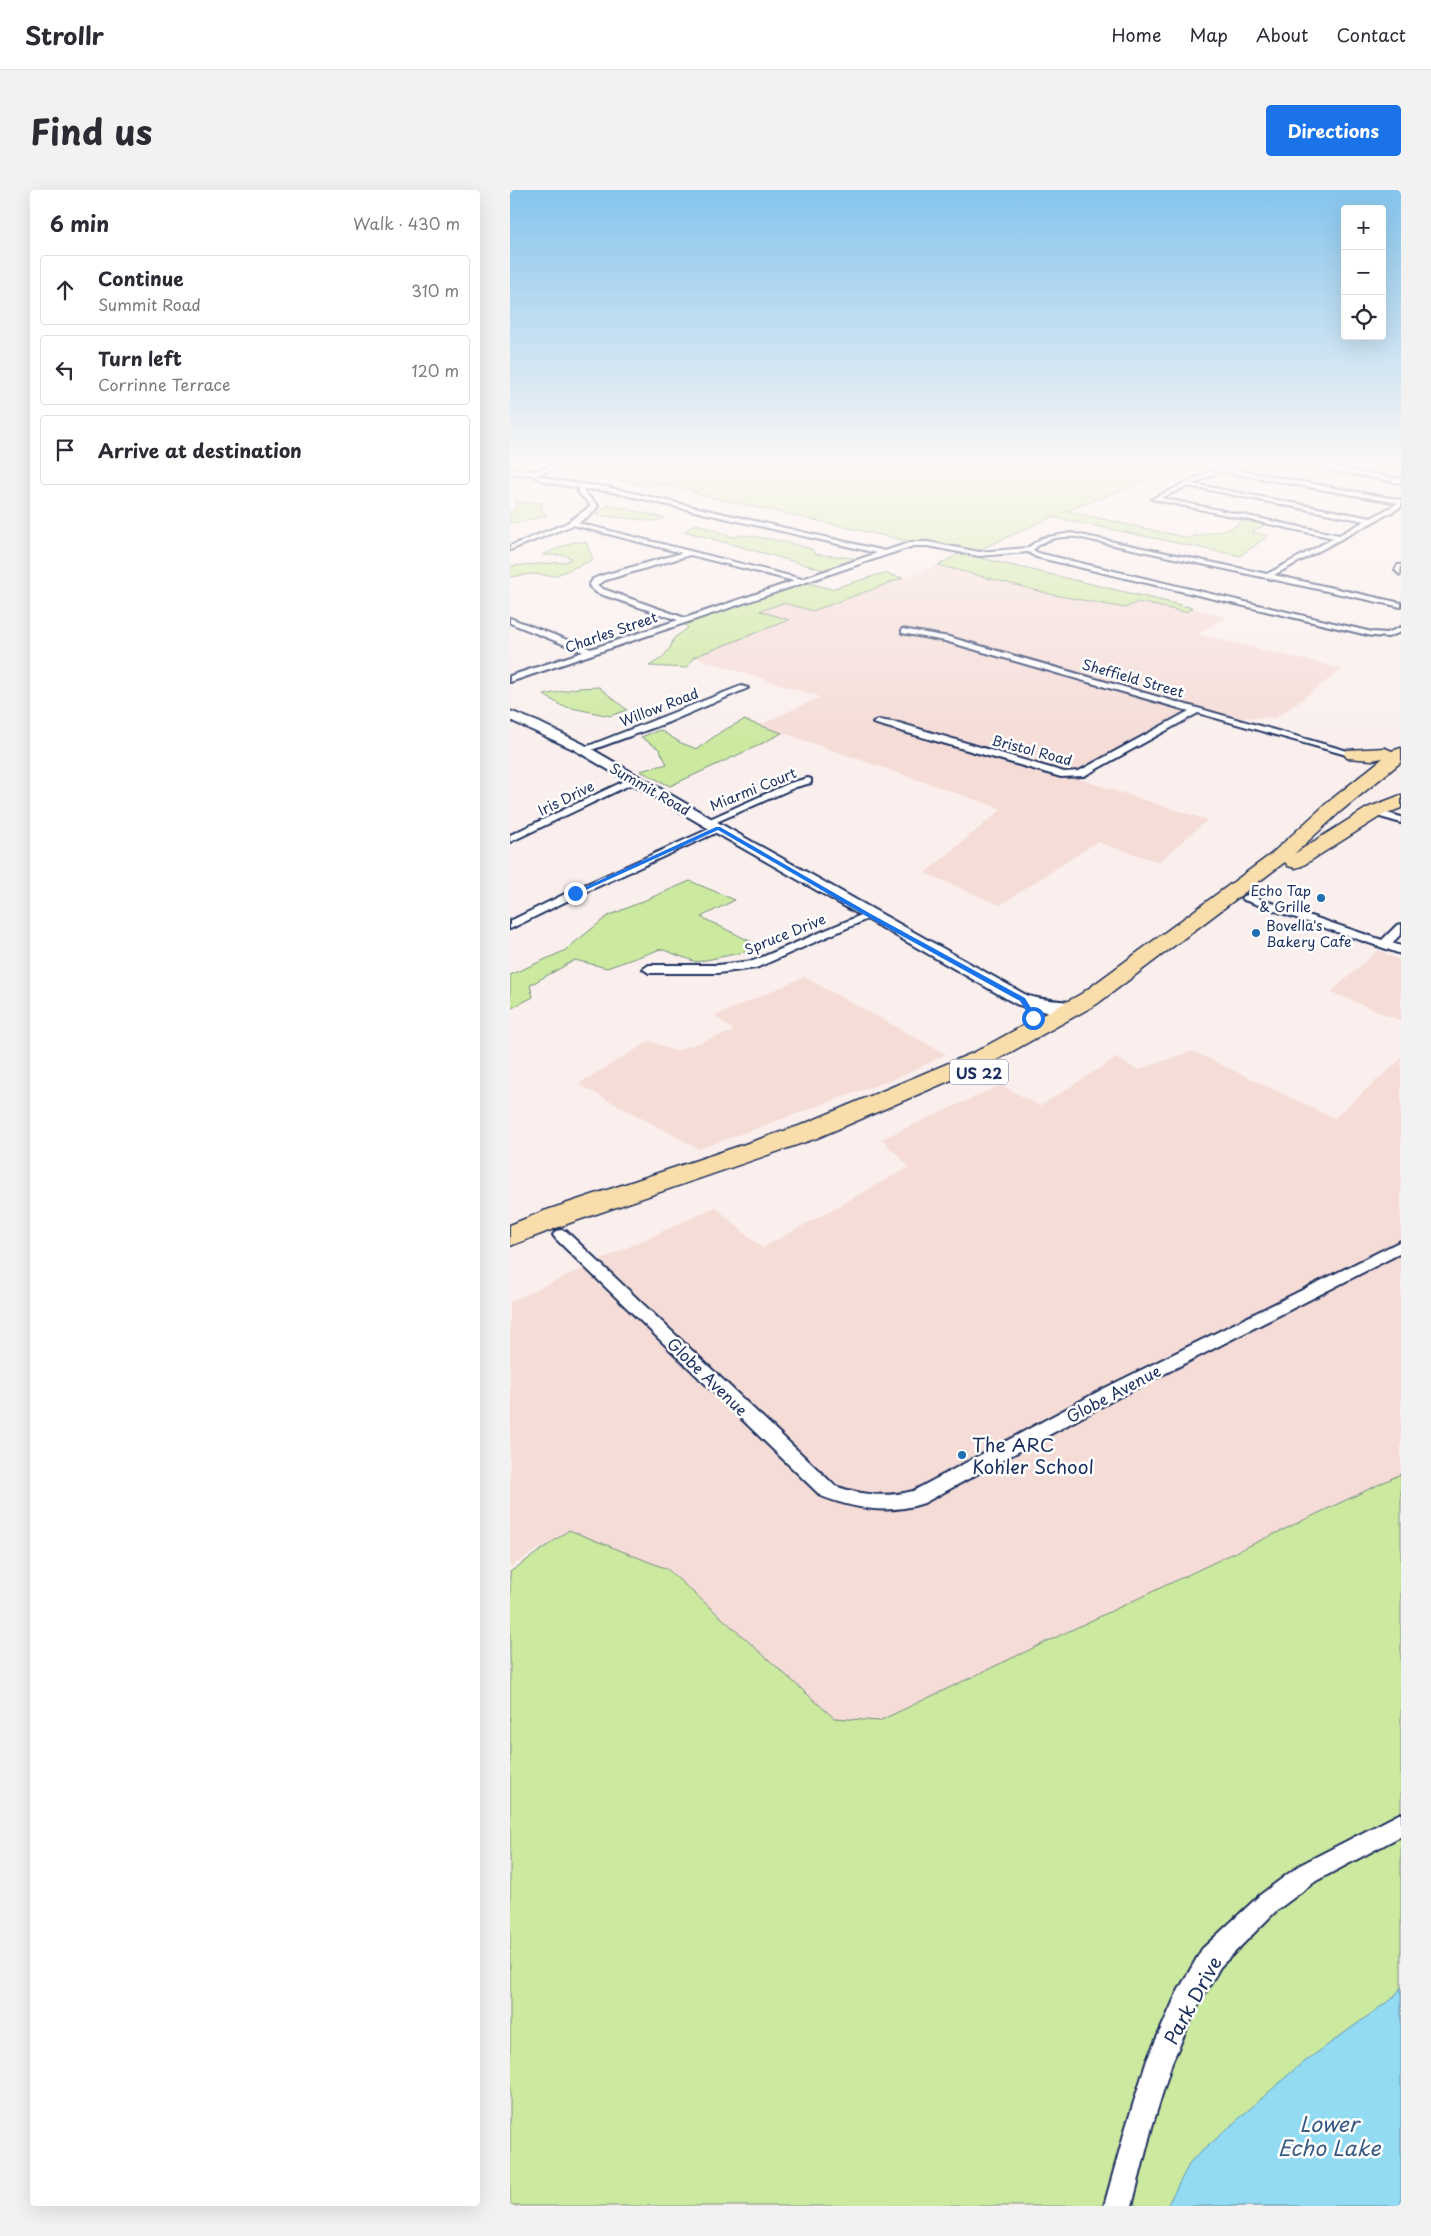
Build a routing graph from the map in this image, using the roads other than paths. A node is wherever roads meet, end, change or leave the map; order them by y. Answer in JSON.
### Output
{"nodes":[{"id":1,"x":669,"y":558,"type":"edge"},
{"id":2,"x":713,"y":558,"type":"edge"},
{"id":3,"x":871,"y":558,"type":"edge"},
{"id":4,"x":1049,"y":558,"type":"edge"},
{"id":5,"x":1183,"y":558,"type":"edge"},
{"id":6,"x":1300,"y":558,"type":"edge"},
{"id":7,"x":1266,"y":576,"type":"junction"},
{"id":8,"x":803,"y":581,"type":"junction"},
{"id":9,"x":1401,"y":606,"type":"edge"},
{"id":10,"x":510,"y":620,"type":"edge"},
{"id":11,"x":685,"y":620,"type":"junction"},
{"id":12,"x":1401,"y":630,"type":"edge"},
{"id":13,"x":905,"y":631,"type":"dead end"},
{"id":14,"x":590,"y":652,"type":"junction"},
{"id":15,"x":510,"y":679,"type":"edge"},
{"id":16,"x":744,"y":688,"type":"dead end"},
{"id":17,"x":1197,"y":710,"type":"junction"},
{"id":18,"x":510,"y":715,"type":"edge"},
{"id":19,"x":878,"y":723,"type":"dead end"},
{"id":20,"x":1401,"y":740,"type":"edge"},
{"id":21,"x":583,"y":750,"type":"junction"},
{"id":22,"x":1393,"y":753,"type":"edge"},
{"id":23,"x":1353,"y":754,"type":"junction"},
{"id":24,"x":1368,"y":768,"type":"junction"},
{"id":25,"x":633,"y":780,"type":"junction"},
{"id":26,"x":808,"y":781,"type":"dead end"},
{"id":27,"x":1401,"y":800,"type":"edge"},
{"id":28,"x":1334,"y":808,"type":"junction"},
{"id":29,"x":1374,"y":812,"type":"junction"},
{"id":30,"x":1401,"y":820,"type":"edge"},
{"id":31,"x":713,"y":825,"type":"junction"},
{"id":32,"x":510,"y":839,"type":"edge"},
{"id":33,"x":1248,"y":898,"type":"junction"},
{"id":34,"x":868,"y":915,"type":"junction"},
{"id":35,"x":510,"y":926,"type":"edge"},
{"id":36,"x":1401,"y":927,"type":"edge"},
{"id":37,"x":1385,"y":944,"type":"junction"},
{"id":38,"x":1401,"y":950,"type":"edge"},
{"id":39,"x":649,"y":969,"type":"dead end"},
{"id":40,"x":1022,"y":1000,"type":"junction"},
{"id":41,"x":1074,"y":1008,"type":"junction"},
{"id":42,"x":1031,"y":1031,"type":"junction"},
{"id":43,"x":561,"y":1235,"type":"junction"},
{"id":44,"x":510,"y":1236,"type":"edge"},
{"id":45,"x":1401,"y":1246,"type":"edge"},
{"id":46,"x":510,"y":1256,"type":"edge"},
{"id":47,"x":1401,"y":1824,"type":"edge"},
{"id":48,"x":1118,"y":2206,"type":"edge"}],
"edges":[{"from":1,"to":11,"type":"street"},
{"from":2,"to":8,"type":"street"},
{"from":3,"to":8,"type":"street","name":"Charles Street"},
{"from":4,"to":12,"type":"street"},
{"from":5,"to":7,"type":"street"},
{"from":6,"to":7,"type":"street"},
{"from":7,"to":9,"type":"street"},
{"from":8,"to":11,"type":"street","name":"Charles Street"},
{"from":10,"to":14,"type":"street"},
{"from":11,"to":14,"type":"street","name":"Charles Street"},
{"from":13,"to":17,"type":"street","name":"Sheffield Street"},
{"from":14,"to":15,"type":"street","name":"Charles Street"},
{"from":16,"to":21,"type":"street","name":"Willow Road"},
{"from":17,"to":19,"type":"street","name":"Bristol Road"},
{"from":17,"to":23,"type":"street","name":"Sheffield Street"},
{"from":18,"to":21,"type":"main road","name":"Summit Road"},
{"from":20,"to":22,"type":"highway"},
{"from":21,"to":25,"type":"main road","name":"Summit Road"},
{"from":22,"to":23,"type":"highway"},
{"from":22,"to":24,"type":"highway"},
{"from":22,"to":28,"type":"highway","number":"US 22"},
{"from":23,"to":24,"type":"highway"},
{"from":24,"to":28,"type":"highway"},
{"from":25,"to":31,"type":"main road","name":"Summit Road"},
{"from":25,"to":32,"type":"street","name":"Iris Drive"},
{"from":26,"to":31,"type":"street","name":"Miarmi Court"},
{"from":27,"to":29,"type":"highway","number":"US 22"},
{"from":28,"to":41,"type":"highway","number":"US 22"},
{"from":29,"to":30,"type":"street"},
{"from":29,"to":33,"type":"highway","number":"US 22"},
{"from":31,"to":34,"type":"main road","name":"Summit Road"},
{"from":31,"to":35,"type":"street","name":"Miarmi Court"},
{"from":33,"to":37,"type":"street"},
{"from":33,"to":43,"type":"highway","number":"US 22"},
{"from":34,"to":39,"type":"street","name":"Spruce Drive"},
{"from":34,"to":40,"type":"main road","name":"Summit Road"},
{"from":36,"to":37,"type":"street"},
{"from":37,"to":38,"type":"street"},
{"from":40,"to":41,"type":"main road","name":"Summit Road"},
{"from":40,"to":42,"type":"main road"},
{"from":41,"to":42,"type":"highway","number":"US 22"},
{"from":42,"to":44,"type":"highway","number":"US 22"},
{"from":43,"to":45,"type":"street","name":"Globe Avenue"},
{"from":43,"to":46,"type":"highway","number":"US 22"},
{"from":47,"to":48,"type":"street","name":"Park Drive"}]}
